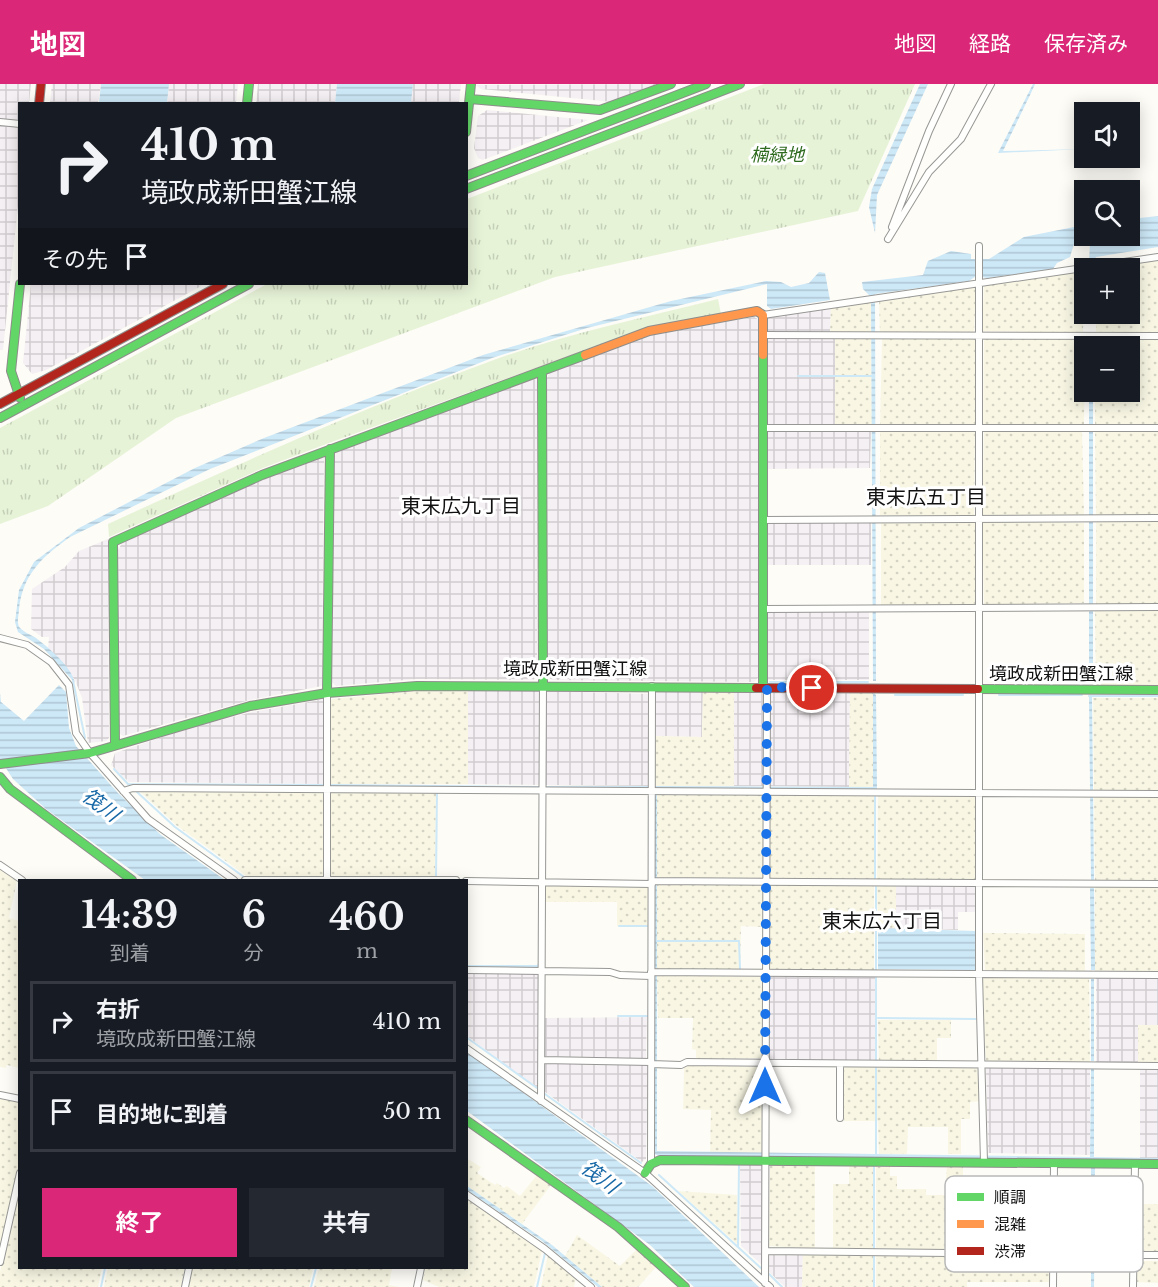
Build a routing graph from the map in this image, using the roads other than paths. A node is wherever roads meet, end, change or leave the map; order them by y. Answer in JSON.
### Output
{"nodes":[{"id":1,"x":41,"y":84,"type":"edge"},
{"id":2,"x":249,"y":84,"type":"edge"},
{"id":3,"x":471,"y":84,"type":"edge"},
{"id":4,"x":671,"y":84,"type":"edge"},
{"id":5,"x":706,"y":84,"type":"edge"},
{"id":6,"x":740,"y":84,"type":"edge"},
{"id":7,"x":951,"y":84,"type":"edge"},
{"id":8,"x":991,"y":84,"type":"edge"},
{"id":9,"x":470,"y":99,"type":"junction"},
{"id":10,"x":39,"y":102,"type":"edge"},
{"id":11,"x":247,"y":102,"type":"edge"},
{"id":12,"x":468,"y":116,"type":"edge"},
{"id":13,"x":0,"y":122,"type":"edge"},
{"id":14,"x":18,"y":124,"type":"edge"},
{"id":15,"x":468,"y":175,"type":"edge"},
{"id":16,"x":468,"y":186,"type":"edge"},
{"id":17,"x":979,"y":249,"type":"dead end"},
{"id":18,"x":1158,"y":257,"type":"edge"},
{"id":19,"x":1140,"y":260,"type":"edge"},
{"id":20,"x":1074,"y":269,"type":"edge"},
{"id":21,"x":980,"y":281,"type":"junction"},
{"id":22,"x":20,"y":285,"type":"edge"},
{"id":23,"x":221,"y":285,"type":"edge"},
{"id":24,"x":242,"y":285,"type":"edge"},
{"id":25,"x":763,"y":315,"type":"junction"},
{"id":26,"x":762,"y":335,"type":"junction"},
{"id":27,"x":980,"y":336,"type":"junction"},
{"id":28,"x":1158,"y":336,"type":"edge"},
{"id":29,"x":542,"y":372,"type":"junction"},
{"id":30,"x":19,"y":394,"type":"junction"},
{"id":31,"x":0,"y":404,"type":"edge"},
{"id":32,"x":22,"y":406,"type":"junction"},
{"id":33,"x":0,"y":418,"type":"edge"},
{"id":34,"x":763,"y":428,"type":"junction"},
{"id":35,"x":1158,"y":428,"type":"edge"},
{"id":36,"x":980,"y":429,"type":"junction"},
{"id":37,"x":330,"y":449,"type":"junction"},
{"id":38,"x":979,"y":518,"type":"junction"},
{"id":39,"x":1158,"y":518,"type":"edge"},
{"id":40,"x":762,"y":519,"type":"junction"},
{"id":41,"x":1158,"y":607,"type":"edge"},
{"id":42,"x":980,"y":608,"type":"junction"},
{"id":43,"x":763,"y":609,"type":"junction"},
{"id":44,"x":0,"y":638,"type":"edge"},
{"id":45,"x":543,"y":685,"type":"junction"},
{"id":46,"x":652,"y":686,"type":"junction"},
{"id":47,"x":765,"y":687,"type":"junction"},
{"id":48,"x":980,"y":690,"type":"junction"},
{"id":49,"x":1158,"y":690,"type":"edge"},
{"id":50,"x":327,"y":693,"type":"junction"},
{"id":51,"x":115,"y":745,"type":"junction"},
{"id":52,"x":90,"y":753,"type":"junction"},
{"id":53,"x":0,"y":764,"type":"edge"},
{"id":54,"x":0,"y":777,"type":"edge"},
{"id":55,"x":328,"y":789,"type":"junction"},
{"id":56,"x":766,"y":789,"type":"junction"},
{"id":57,"x":123,"y":791,"type":"junction"},
{"id":58,"x":543,"y":791,"type":"junction"},
{"id":59,"x":651,"y":791,"type":"junction"},
{"id":60,"x":980,"y":794,"type":"junction"},
{"id":61,"x":1158,"y":794,"type":"edge"},
{"id":62,"x":0,"y":865,"type":"edge"},
{"id":63,"x":21,"y":879,"type":"edge"},
{"id":64,"x":131,"y":879,"type":"edge"},
{"id":65,"x":233,"y":879,"type":"edge"},
{"id":66,"x":327,"y":879,"type":"edge"},
{"id":67,"x":468,"y":880,"type":"edge"},
{"id":68,"x":542,"y":881,"type":"junction"},
{"id":69,"x":654,"y":882,"type":"junction"},
{"id":70,"x":766,"y":882,"type":"junction"},
{"id":71,"x":1158,"y":884,"type":"edge"},
{"id":72,"x":980,"y":885,"type":"junction"},
{"id":73,"x":468,"y":970,"type":"edge"},
{"id":74,"x":542,"y":971,"type":"junction"},
{"id":75,"x":654,"y":973,"type":"junction"},
{"id":76,"x":765,"y":973,"type":"junction"},
{"id":77,"x":979,"y":974,"type":"junction"},
{"id":78,"x":1158,"y":975,"type":"edge"},
{"id":79,"x":468,"y":1049,"type":"edge"},
{"id":80,"x":542,"y":1060,"type":"junction"},
{"id":81,"x":765,"y":1063,"type":"junction"},
{"id":82,"x":654,"y":1064,"type":"junction"},
{"id":83,"x":840,"y":1064,"type":"junction"},
{"id":84,"x":982,"y":1065,"type":"junction"},
{"id":85,"x":1158,"y":1066,"type":"edge"},
{"id":86,"x":0,"y":1095,"type":"edge"},
{"id":87,"x":18,"y":1099,"type":"edge"},
{"id":88,"x":541,"y":1101,"type":"junction"},
{"id":89,"x":840,"y":1118,"type":"dead end"},
{"id":90,"x":468,"y":1121,"type":"edge"},
{"id":91,"x":766,"y":1157,"type":"junction"},
{"id":92,"x":984,"y":1159,"type":"junction"},
{"id":93,"x":651,"y":1164,"type":"junction"},
{"id":94,"x":1054,"y":1164,"type":"junction"},
{"id":95,"x":1135,"y":1164,"type":"junction"},
{"id":96,"x":1158,"y":1164,"type":"edge"},
{"id":97,"x":645,"y":1173,"type":"junction"},
{"id":98,"x":1054,"y":1176,"type":"edge"},
{"id":99,"x":1135,"y":1176,"type":"edge"},
{"id":100,"x":18,"y":1182,"type":"edge"},
{"id":101,"x":468,"y":1195,"type":"edge"},
{"id":102,"x":766,"y":1251,"type":"junction"},
{"id":103,"x":945,"y":1253,"type":"edge"},
{"id":104,"x":0,"y":1262,"type":"edge"},
{"id":105,"x":189,"y":1269,"type":"edge"},
{"id":106,"x":421,"y":1269,"type":"edge"},
{"id":107,"x":767,"y":1285,"type":"edge"},
{"id":108,"x":185,"y":1287,"type":"edge"},
{"id":109,"x":417,"y":1287,"type":"edge"},
{"id":110,"x":591,"y":1287,"type":"edge"},
{"id":111,"x":685,"y":1287,"type":"edge"}],
"edges":[{"from":1,"to":10,"type":"street"},
{"from":2,"to":11,"type":"street"},
{"from":3,"to":9,"type":"street"},
{"from":4,"to":9,"type":"street"},
{"from":5,"to":15,"type":"street"},
{"from":6,"to":16,"type":"street"},
{"from":7,"to":8,"type":"street"},
{"from":9,"to":12,"type":"street"},
{"from":13,"to":14,"type":"street"},
{"from":17,"to":21,"type":"street"},
{"from":18,"to":19,"type":"street"},
{"from":20,"to":21,"type":"street"},
{"from":21,"to":25,"type":"street"},
{"from":21,"to":27,"type":"street"},
{"from":22,"to":30,"type":"street"},
{"from":23,"to":30,"type":"street"},
{"from":24,"to":32,"type":"street"},
{"from":25,"to":26,"type":"street"},
{"from":25,"to":29,"type":"street"},
{"from":26,"to":27,"type":"street"},
{"from":26,"to":34,"type":"street"},
{"from":27,"to":28,"type":"street"},
{"from":27,"to":36,"type":"street"},
{"from":29,"to":37,"type":"street"},
{"from":29,"to":45,"type":"street"},
{"from":30,"to":31,"type":"street"},
{"from":30,"to":32,"type":"street"},
{"from":32,"to":33,"type":"street"},
{"from":34,"to":36,"type":"street"},
{"from":34,"to":40,"type":"street"},
{"from":35,"to":36,"type":"street"},
{"from":36,"to":38,"type":"street"},
{"from":37,"to":50,"type":"street"},
{"from":37,"to":51,"type":"street"},
{"from":38,"to":39,"type":"street"},
{"from":38,"to":40,"type":"street"},
{"from":38,"to":42,"type":"street"},
{"from":40,"to":43,"type":"street"},
{"from":41,"to":42,"type":"street"},
{"from":42,"to":43,"type":"street"},
{"from":42,"to":48,"type":"street"},
{"from":43,"to":47,"type":"street"},
{"from":44,"to":52,"type":"street"},
{"from":45,"to":46,"type":"street","name":"境政成新田蟹江線"},
{"from":45,"to":50,"type":"street","name":"境政成新田蟹江線"},
{"from":45,"to":58,"type":"street"},
{"from":46,"to":47,"type":"street","name":"境政成新田蟹江線"},
{"from":46,"to":59,"type":"street"},
{"from":47,"to":48,"type":"street","name":"境政成新田蟹江線"},
{"from":47,"to":56,"type":"street"},
{"from":48,"to":49,"type":"street","name":"境政成新田蟹江線"},
{"from":48,"to":60,"type":"street"},
{"from":50,"to":51,"type":"street","name":"境政成新田蟹江線"},
{"from":50,"to":55,"type":"street"},
{"from":51,"to":52,"type":"street","name":"境政成新田蟹江線"},
{"from":52,"to":53,"type":"street","name":"境政成新田蟹江線"},
{"from":52,"to":57,"type":"street"},
{"from":54,"to":64,"type":"street"},
{"from":55,"to":57,"type":"street"},
{"from":55,"to":58,"type":"street"},
{"from":55,"to":66,"type":"street"},
{"from":56,"to":59,"type":"street"},
{"from":56,"to":60,"type":"street"},
{"from":56,"to":70,"type":"street"},
{"from":57,"to":65,"type":"street"},
{"from":58,"to":59,"type":"street"},
{"from":58,"to":68,"type":"street"},
{"from":59,"to":69,"type":"street"},
{"from":60,"to":61,"type":"street"},
{"from":60,"to":72,"type":"street"},
{"from":62,"to":63,"type":"street"},
{"from":67,"to":68,"type":"street"},
{"from":68,"to":69,"type":"street"},
{"from":68,"to":74,"type":"street"},
{"from":69,"to":70,"type":"street"},
{"from":69,"to":75,"type":"street"},
{"from":70,"to":72,"type":"street"},
{"from":70,"to":76,"type":"street"},
{"from":71,"to":72,"type":"street"},
{"from":72,"to":77,"type":"street"},
{"from":73,"to":74,"type":"street"},
{"from":74,"to":75,"type":"street"},
{"from":74,"to":80,"type":"street"},
{"from":75,"to":76,"type":"street"},
{"from":75,"to":82,"type":"street"},
{"from":76,"to":77,"type":"street"},
{"from":76,"to":81,"type":"street"},
{"from":77,"to":78,"type":"street"},
{"from":77,"to":84,"type":"street"},
{"from":79,"to":88,"type":"street"},
{"from":80,"to":82,"type":"street"},
{"from":80,"to":88,"type":"street"},
{"from":81,"to":82,"type":"street"},
{"from":81,"to":83,"type":"street"},
{"from":81,"to":91,"type":"street"},
{"from":82,"to":93,"type":"street"},
{"from":83,"to":84,"type":"street"},
{"from":83,"to":89,"type":"street"},
{"from":84,"to":85,"type":"street"},
{"from":84,"to":92,"type":"street"},
{"from":86,"to":87,"type":"street"},
{"from":88,"to":97,"type":"street"},
{"from":90,"to":111,"type":"street"},
{"from":91,"to":92,"type":"street"},
{"from":91,"to":93,"type":"street"},
{"from":91,"to":102,"type":"street"},
{"from":92,"to":94,"type":"street"},
{"from":93,"to":97,"type":"street"},
{"from":94,"to":95,"type":"street"},
{"from":94,"to":98,"type":"street"},
{"from":95,"to":96,"type":"street"},
{"from":95,"to":99,"type":"street"},
{"from":97,"to":107,"type":"street"},
{"from":100,"to":104,"type":"street"},
{"from":101,"to":110,"type":"street"},
{"from":102,"to":103,"type":"street"},
{"from":102,"to":107,"type":"street"},
{"from":105,"to":108,"type":"street"},
{"from":106,"to":109,"type":"street"}]}
